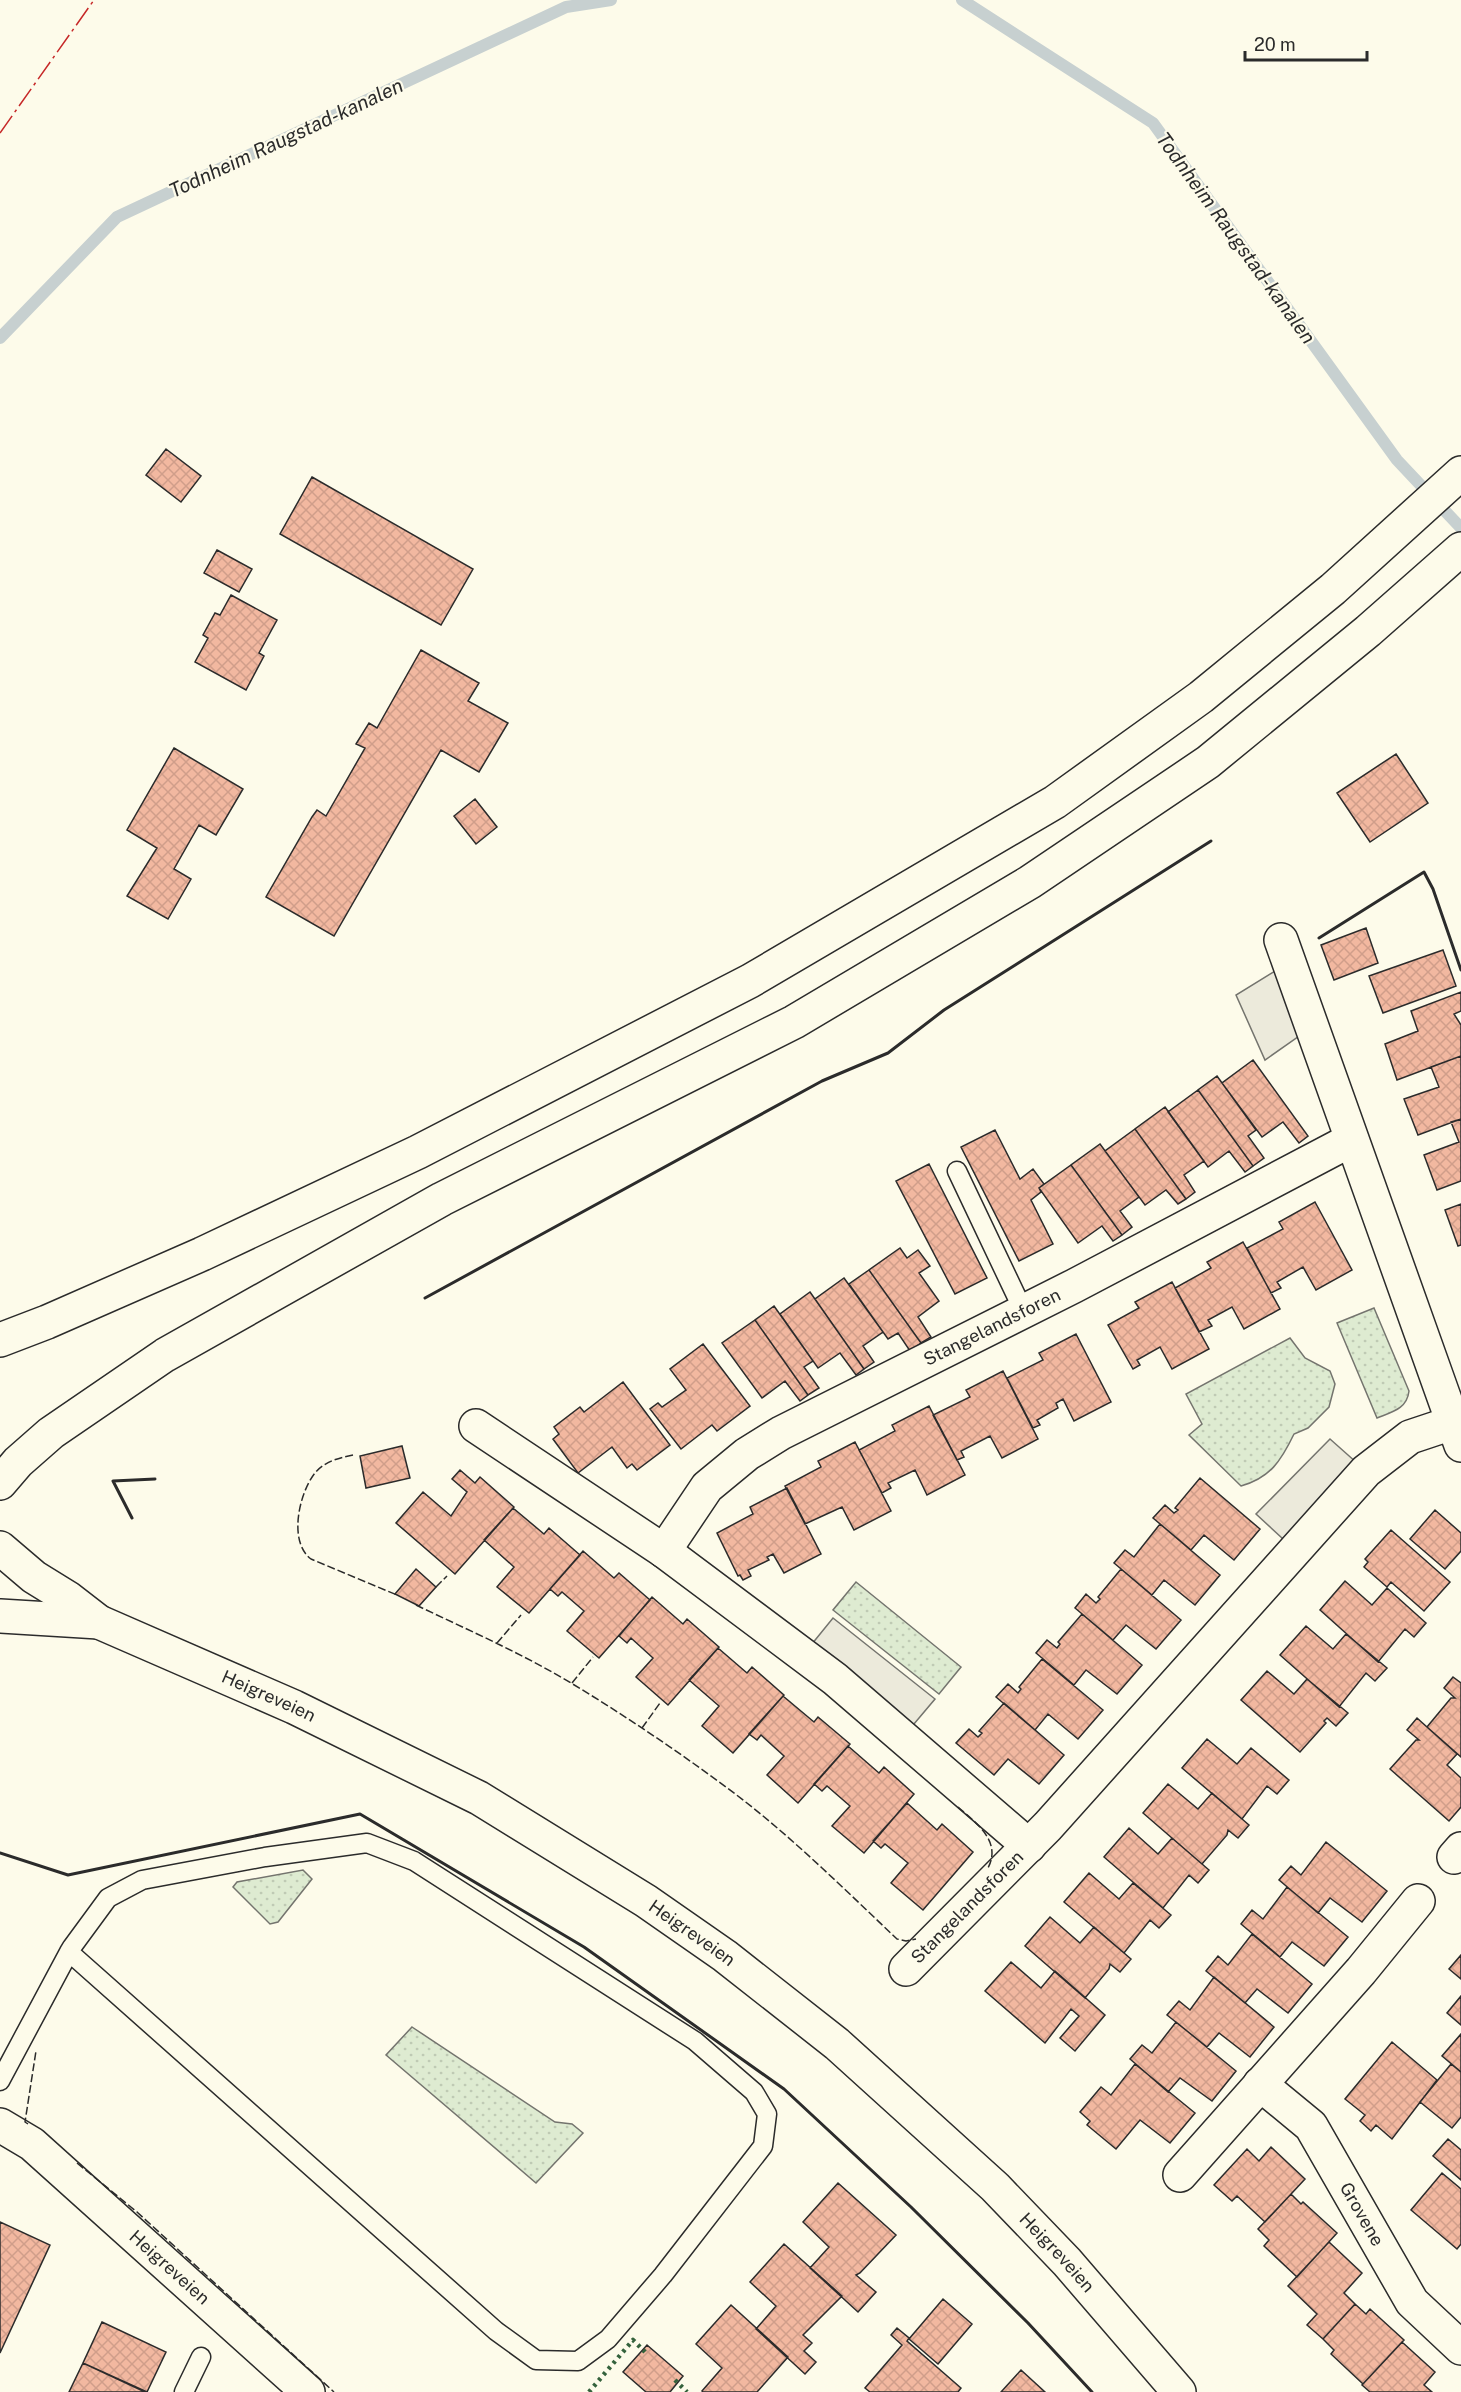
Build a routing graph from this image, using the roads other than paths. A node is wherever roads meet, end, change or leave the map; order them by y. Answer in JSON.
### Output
{"nodes":[{"id":1,"x":1461,"y":473,"type":"edge"},
{"id":2,"x":1461,"y":549,"type":"edge"},
{"id":3,"x":1281,"y":940,"type":"dead end"},
{"id":4,"x":1351,"y":1140,"type":"junction"},
{"id":5,"x":957,"y":1171,"type":"dead end"},
{"id":6,"x":1023,"y":1311,"type":"junction"},
{"id":7,"x":0,"y":1340,"type":"edge"},
{"id":8,"x":476,"y":1426,"type":"dead end"},
{"id":9,"x":1457,"y":1434,"type":"edge"},
{"id":10,"x":0,"y":1483,"type":"edge"},
{"id":11,"x":0,"y":1548,"type":"edge"},
{"id":12,"x":664,"y":1551,"type":"junction"},
{"id":13,"x":0,"y":1616,"type":"edge"},
{"id":14,"x":99,"y":1622,"type":"junction"},
{"id":15,"x":1029,"y":1846,"type":"junction"},
{"id":16,"x":1418,"y":1901,"type":"dead end"},
{"id":17,"x":69,"y":1952,"type":"junction"},
{"id":18,"x":906,"y":1969,"type":"dead end"},
{"id":19,"x":0,"y":2081,"type":"edge"},
{"id":20,"x":1260,"y":2084,"type":"junction"},
{"id":21,"x":0,"y":2125,"type":"edge"},
{"id":22,"x":1180,"y":2175,"type":"dead end"},
{"id":23,"x":1461,"y":2348,"type":"edge"},
{"id":24,"x":201,"y":2357,"type":"dead end"},
{"id":25,"x":183,"y":2392,"type":"edge"},
{"id":26,"x":308,"y":2392,"type":"edge"},
{"id":27,"x":1179,"y":2392,"type":"edge"}],
"edges":[{"from":1,"to":7,"type":"main road"},
{"from":2,"to":10,"type":"main road"},
{"from":3,"to":4,"type":"main road","name":"Stangelandsforen"},
{"from":4,"to":6,"type":"main road","name":"Stangelandsforen"},
{"from":4,"to":9,"type":"main road","name":"Stangelandsforen"},
{"from":5,"to":6,"type":"lane"},
{"from":6,"to":12,"type":"main road","name":"Stangelandsforen"},
{"from":8,"to":12,"type":"main road","name":"Stangelandsforen"},
{"from":9,"to":15,"type":"main road","name":"Stangelandsforen"},
{"from":11,"to":14,"type":"main road","name":"Heigreveien"},
{"from":12,"to":15,"type":"main road","name":"Stangelandsforen"},
{"from":13,"to":14,"type":"main road","name":"Heigreveien"},
{"from":14,"to":27,"type":"main road","name":"Heigreveien"},
{"from":15,"to":18,"type":"main road","name":"Stangelandsforen"},
{"from":16,"to":20,"type":"main road"},
{"from":17,"to":17,"type":"lane"},
{"from":17,"to":19,"type":"lane"},
{"from":20,"to":22,"type":"main road"},
{"from":20,"to":23,"type":"main road","name":"Grovene"},
{"from":21,"to":26,"type":"main road","name":"Heigreveien"},
{"from":24,"to":25,"type":"lane"}]}
